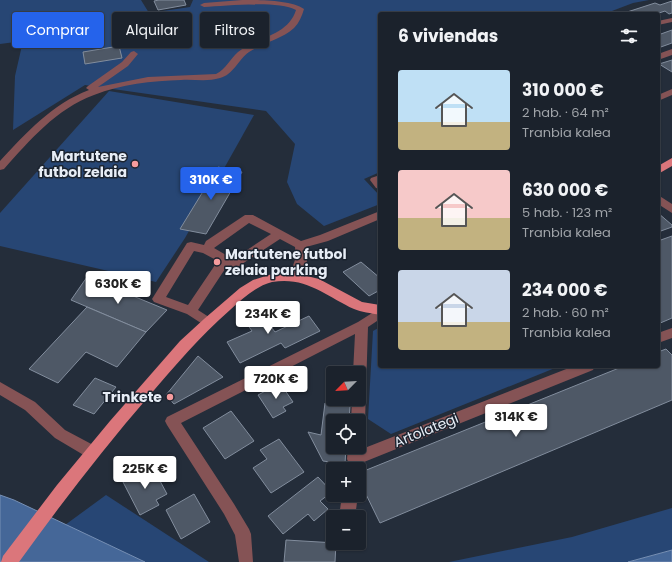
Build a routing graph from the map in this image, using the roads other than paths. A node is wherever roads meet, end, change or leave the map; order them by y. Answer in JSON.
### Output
{"nodes":[{"id":1,"x":257,"y":1,"type":"edge"},
{"id":2,"x":204,"y":5,"type":"dead end"},
{"id":3,"x":672,"y":20,"type":"edge"},
{"id":4,"x":660,"y":23,"type":"edge"},
{"id":5,"x":672,"y":52,"type":"edge"},
{"id":6,"x":134,"y":54,"type":"dead end"},
{"id":7,"x":660,"y":56,"type":"edge"},
{"id":8,"x":672,"y":92,"type":"edge"},
{"id":9,"x":660,"y":97,"type":"edge"},
{"id":10,"x":68,"y":103,"type":"junction"},
{"id":11,"x":672,"y":161,"type":"edge"},
{"id":12,"x":0,"y":167,"type":"edge"},
{"id":13,"x":660,"y":170,"type":"edge"},
{"id":14,"x":672,"y":195,"type":"edge"},
{"id":15,"x":660,"y":200,"type":"edge"},
{"id":16,"x":672,"y":209,"type":"edge"},
{"id":17,"x":378,"y":216,"type":"edge"},
{"id":18,"x":280,"y":234,"type":"junction"},
{"id":19,"x":300,"y":245,"type":"junction"},
{"id":20,"x":207,"y":250,"type":"junction"},
{"id":21,"x":221,"y":266,"type":"junction"},
{"id":22,"x":295,"y":277,"type":"junction"},
{"id":23,"x":378,"y":310,"type":"edge"},
{"id":24,"x":191,"y":312,"type":"junction"},
{"id":25,"x":378,"y":314,"type":"edge"},
{"id":26,"x":208,"y":322,"type":"junction"},
{"id":27,"x":362,"y":325,"type":"junction"},
{"id":28,"x":672,"y":333,"type":"edge"},
{"id":29,"x":660,"y":337,"type":"edge"},
{"id":30,"x":583,"y":368,"type":"edge"},
{"id":31,"x":0,"y":388,"type":"edge"},
{"id":32,"x":358,"y":414,"type":"edge"},
{"id":33,"x":92,"y":452,"type":"junction"},
{"id":34,"x":354,"y":458,"type":"edge"},
{"id":35,"x":246,"y":560,"type":"dead end"},
{"id":36,"x":9,"y":562,"type":"edge"}],
"edges":[{"from":1,"to":2,"type":"street"},
{"from":1,"to":10,"type":"street"},
{"from":3,"to":4,"type":"street"},
{"from":5,"to":7,"type":"street"},
{"from":6,"to":10,"type":"street"},
{"from":8,"to":9,"type":"street"},
{"from":10,"to":12,"type":"street"},
{"from":11,"to":13,"type":"main road"},
{"from":14,"to":15,"type":"street"},
{"from":15,"to":16,"type":"street"},
{"from":17,"to":19,"type":"street"},
{"from":18,"to":19,"type":"street"},
{"from":18,"to":20,"type":"street"},
{"from":18,"to":21,"type":"street"},
{"from":19,"to":22,"type":"street"},
{"from":20,"to":21,"type":"street"},
{"from":20,"to":24,"type":"street"},
{"from":21,"to":24,"type":"street"},
{"from":22,"to":23,"type":"main road"},
{"from":22,"to":26,"type":"main road"},
{"from":24,"to":26,"type":"street"},
{"from":25,"to":27,"type":"street"},
{"from":26,"to":33,"type":"main road"},
{"from":27,"to":32,"type":"street"},
{"from":27,"to":35,"type":"street"},
{"from":28,"to":29,"type":"street"},
{"from":30,"to":34,"type":"street","name":"Artolategi"},
{"from":31,"to":33,"type":"street"},
{"from":33,"to":36,"type":"main road"}]}
